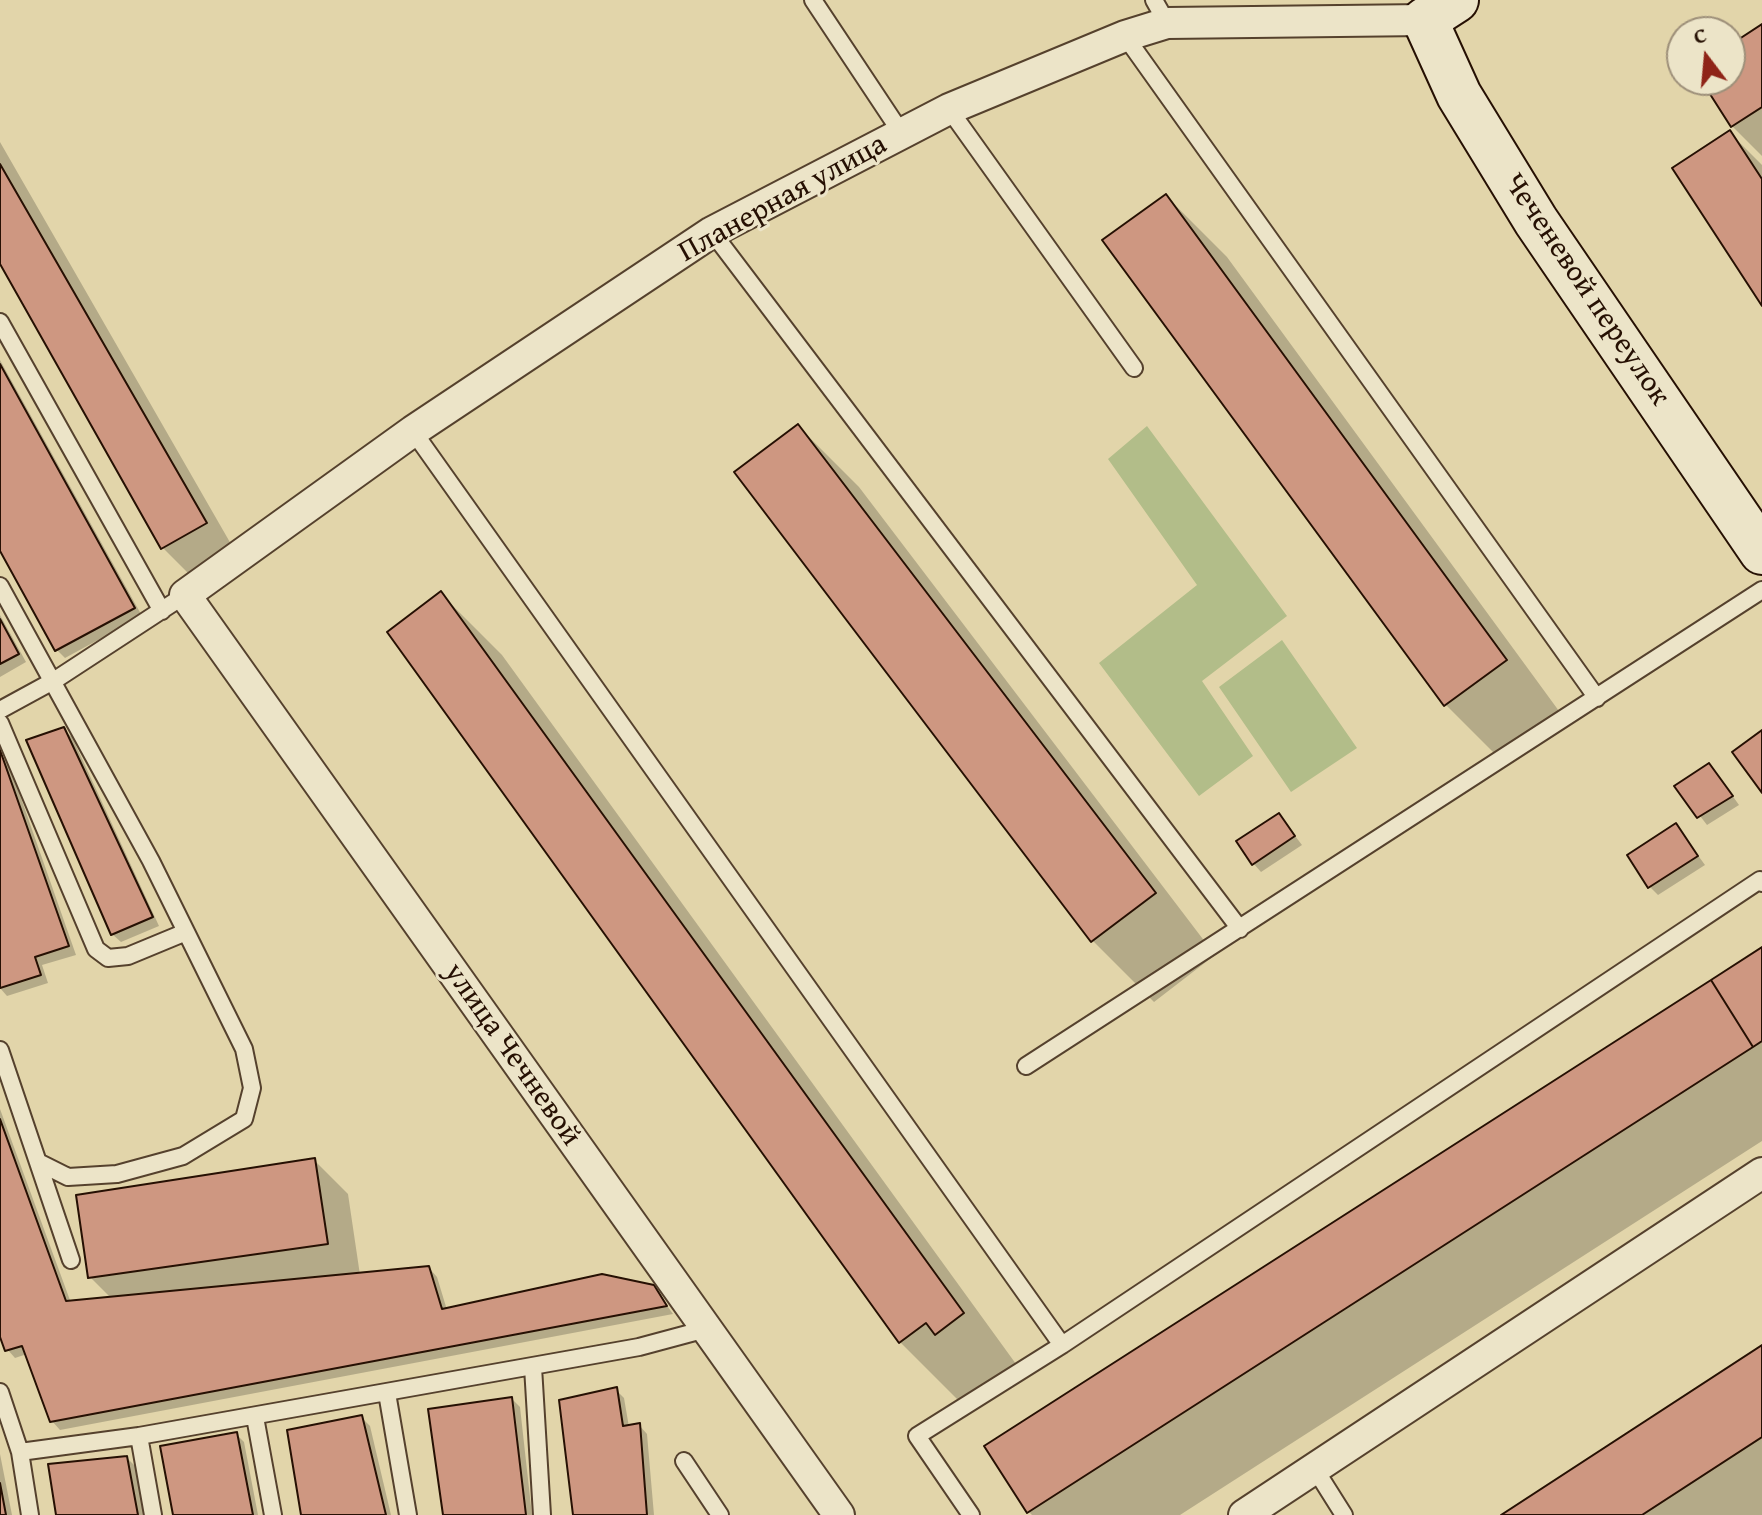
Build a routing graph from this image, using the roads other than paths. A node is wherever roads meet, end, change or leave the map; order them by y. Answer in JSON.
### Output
{"nodes":[{"id":1,"x":813,"y":0,"type":"edge"},
{"id":2,"x":1440,"y":10,"type":"edge"},
{"id":3,"x":1160,"y":12,"type":"edge"},
{"id":4,"x":1125,"y":36,"type":"junction"},
{"id":5,"x":949,"y":109,"type":"junction"},
{"id":6,"x":902,"y":134,"type":"junction"},
{"id":7,"x":712,"y":232,"type":"junction"},
{"id":8,"x":0,"y":322,"type":"edge"},
{"id":9,"x":1134,"y":368,"type":"dead end"},
{"id":10,"x":413,"y":431,"type":"junction"},
{"id":11,"x":1762,"y":552,"type":"edge"},
{"id":12,"x":0,"y":586,"type":"edge"},
{"id":13,"x":1762,"y":590,"type":"edge"},
{"id":14,"x":173,"y":603,"type":"junction"},
{"id":15,"x":55,"y":680,"type":"junction"},
{"id":16,"x":1597,"y":698,"type":"junction"},
{"id":17,"x":0,"y":710,"type":"edge"},
{"id":18,"x":0,"y":723,"type":"edge"},
{"id":19,"x":1762,"y":883,"type":"edge"},
{"id":20,"x":1240,"y":929,"type":"junction"},
{"id":21,"x":186,"y":932,"type":"junction"},
{"id":22,"x":0,"y":1050,"type":"edge"},
{"id":23,"x":1026,"y":1066,"type":"dead end"},
{"id":24,"x":40,"y":1163,"type":"junction"},
{"id":25,"x":1762,"y":1173,"type":"edge"},
{"id":26,"x":71,"y":1260,"type":"dead end"},
{"id":27,"x":706,"y":1329,"type":"junction"},
{"id":28,"x":1062,"y":1345,"type":"junction"},
{"id":29,"x":533,"y":1367,"type":"junction"},
{"id":30,"x":0,"y":1392,"type":"edge"},
{"id":31,"x":387,"y":1393,"type":"junction"},
{"id":32,"x":255,"y":1417,"type":"junction"},
{"id":33,"x":139,"y":1436,"type":"junction"},
{"id":34,"x":20,"y":1452,"type":"junction"},
{"id":35,"x":684,"y":1461,"type":"dead end"},
{"id":36,"x":1315,"y":1469,"type":"junction"},
{"id":37,"x":30,"y":1515,"type":"edge"},
{"id":38,"x":153,"y":1515,"type":"edge"},
{"id":39,"x":273,"y":1515,"type":"edge"},
{"id":40,"x":408,"y":1515,"type":"edge"},
{"id":41,"x":542,"y":1515,"type":"edge"},
{"id":42,"x":720,"y":1515,"type":"edge"},
{"id":43,"x":839,"y":1515,"type":"edge"},
{"id":44,"x":971,"y":1515,"type":"edge"},
{"id":45,"x":1244,"y":1515,"type":"edge"},
{"id":46,"x":1344,"y":1515,"type":"edge"}],
"edges":[{"from":1,"to":6,"type":"lane"},
{"from":2,"to":3,"type":"street","name":"Планерная улица"},
{"from":2,"to":11,"type":"street","name":"Чеченевой переулок"},
{"from":3,"to":4,"type":"street","name":"Планерная улица"},
{"from":4,"to":5,"type":"street","name":"Планерная улица"},
{"from":4,"to":16,"type":"lane"},
{"from":5,"to":6,"type":"street","name":"Планерная улица"},
{"from":5,"to":9,"type":"lane"},
{"from":6,"to":7,"type":"street","name":"Планерная улица"},
{"from":7,"to":10,"type":"street","name":"Планерная улица"},
{"from":7,"to":20,"type":"lane"},
{"from":8,"to":14,"type":"lane"},
{"from":10,"to":14,"type":"street","name":"Планерная улица"},
{"from":10,"to":28,"type":"lane"},
{"from":12,"to":15,"type":"lane"},
{"from":13,"to":16,"type":"lane"},
{"from":14,"to":15,"type":"lane"},
{"from":14,"to":27,"type":"street","name":"улица Чечневой"},
{"from":15,"to":17,"type":"lane"},
{"from":15,"to":21,"type":"lane"},
{"from":16,"to":20,"type":"lane"},
{"from":18,"to":21,"type":"lane"},
{"from":19,"to":28,"type":"lane"},
{"from":20,"to":23,"type":"lane"},
{"from":21,"to":24,"type":"lane"},
{"from":22,"to":24,"type":"lane"},
{"from":24,"to":26,"type":"lane"},
{"from":25,"to":36,"type":"street"},
{"from":27,"to":29,"type":"lane"},
{"from":27,"to":43,"type":"street","name":"улица Чечневой"},
{"from":28,"to":44,"type":"lane"},
{"from":29,"to":31,"type":"lane"},
{"from":29,"to":41,"type":"lane"},
{"from":30,"to":34,"type":"lane"},
{"from":31,"to":32,"type":"lane"},
{"from":31,"to":40,"type":"lane"},
{"from":32,"to":33,"type":"lane"},
{"from":32,"to":39,"type":"lane"},
{"from":33,"to":34,"type":"lane"},
{"from":33,"to":38,"type":"lane"},
{"from":34,"to":37,"type":"lane"},
{"from":35,"to":42,"type":"lane"},
{"from":36,"to":45,"type":"street"},
{"from":36,"to":46,"type":"lane"}]}
